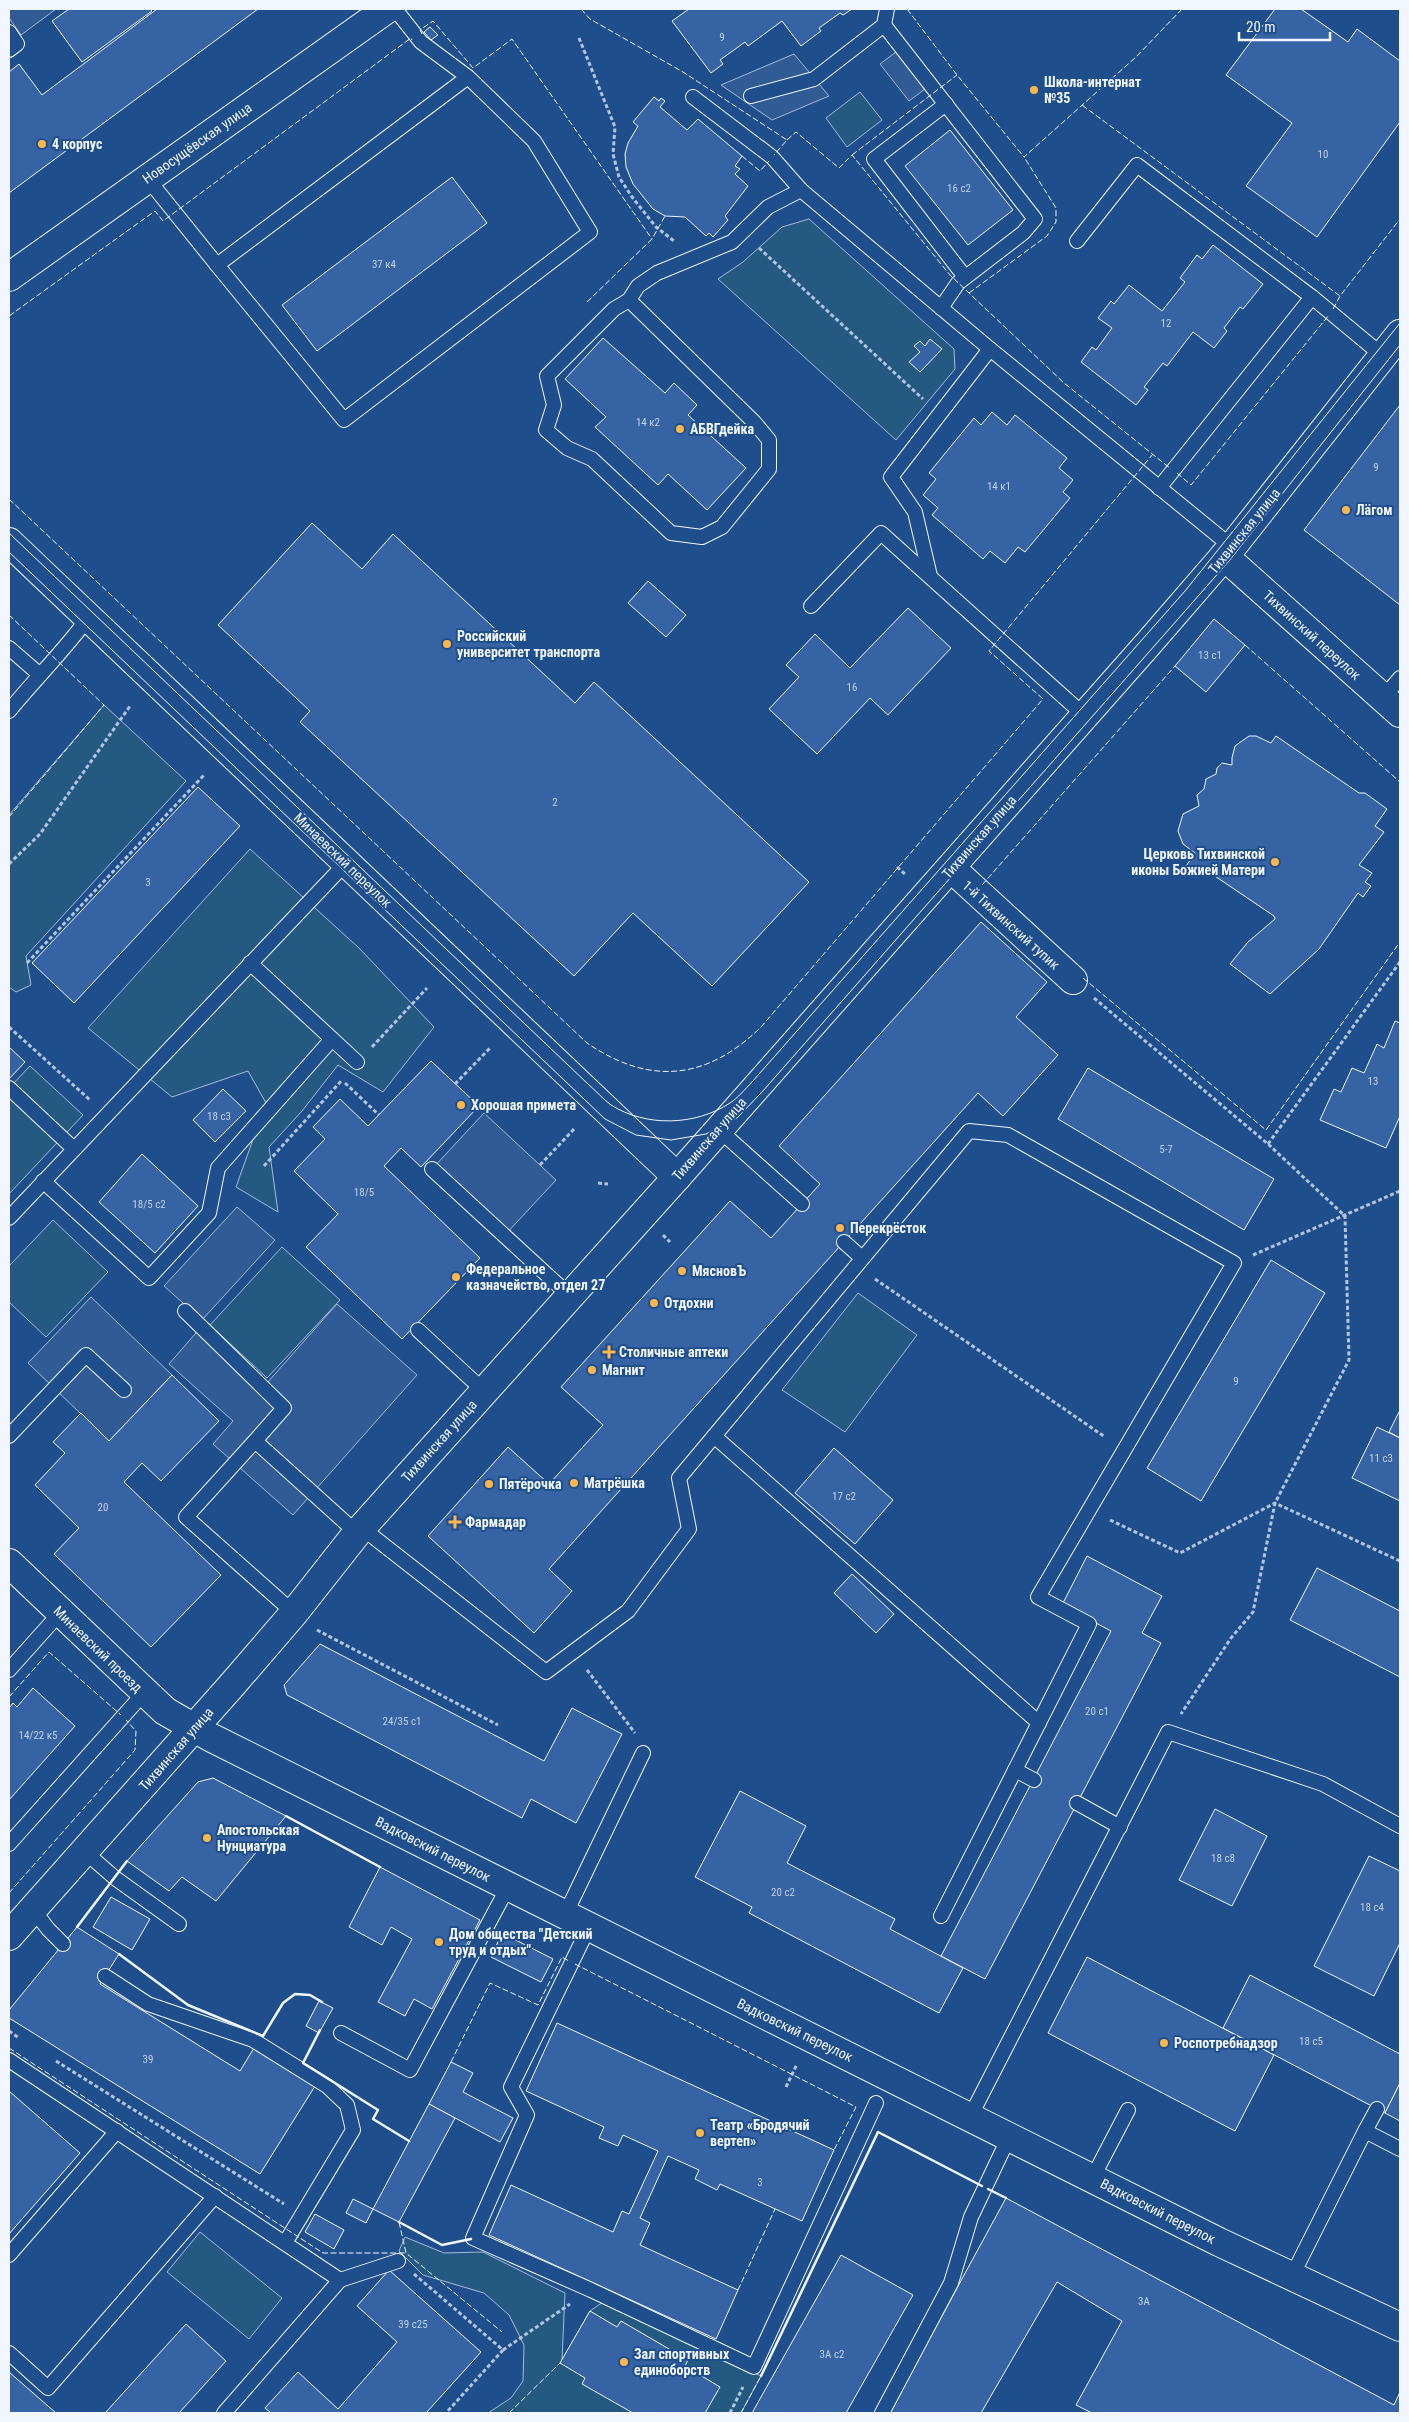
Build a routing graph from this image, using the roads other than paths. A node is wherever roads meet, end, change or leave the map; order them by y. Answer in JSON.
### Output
{"nodes":[{"id":1,"x":387,"y":9,"type":"edge"},
{"id":2,"x":395,"y":9,"type":"edge"},
{"id":3,"x":886,"y":9,"type":"edge"},
{"id":4,"x":884,"y":26,"type":"junction"},
{"id":5,"x":9,"y":32,"type":"edge"},
{"id":6,"x":9,"y":50,"type":"edge"},
{"id":7,"x":468,"y":77,"type":"junction"},
{"id":8,"x":752,"y":96,"type":"dead end"},
{"id":9,"x":693,"y":97,"type":"dead end"},
{"id":10,"x":946,"y":104,"type":"junction"},
{"id":11,"x":147,"y":178,"type":"junction"},
{"id":12,"x":801,"y":190,"type":"junction"},
{"id":13,"x":1078,"y":241,"type":"dead end"},
{"id":14,"x":217,"y":265,"type":"junction"},
{"id":15,"x":9,"y":277,"type":"edge"},
{"id":16,"x":965,"y":277,"type":"junction"},
{"id":17,"x":1312,"y":297,"type":"junction"},
{"id":18,"x":629,"y":300,"type":"junction"},
{"id":19,"x":941,"y":308,"type":"junction"},
{"id":20,"x":1400,"y":334,"type":"edge"},
{"id":21,"x":990,"y":350,"type":"junction"},
{"id":22,"x":1383,"y":356,"type":"junction"},
{"id":23,"x":1159,"y":488,"type":"junction"},
{"id":24,"x":9,"y":542,"type":"edge"},
{"id":25,"x":1228,"y":552,"type":"junction"},
{"id":26,"x":930,"y":576,"type":"junction"},
{"id":27,"x":811,"y":606,"type":"dead end"},
{"id":28,"x":88,"y":618,"type":"junction"},
{"id":29,"x":9,"y":648,"type":"edge"},
{"id":30,"x":39,"y":674,"type":"junction"},
{"id":31,"x":1394,"y":696,"type":"edge"},
{"id":32,"x":9,"y":711,"type":"edge"},
{"id":33,"x":1085,"y":716,"type":"junction"},
{"id":34,"x":346,"y":863,"type":"junction"},
{"id":35,"x":950,"y":868,"type":"junction"},
{"id":36,"x":250,"y":964,"type":"junction"},
{"id":37,"x":1073,"y":980,"type":"dead end"},
{"id":38,"x":332,"y":1040,"type":"junction"},
{"id":39,"x":358,"y":1062,"type":"dead end"},
{"id":40,"x":9,"y":1088,"type":"edge"},
{"id":41,"x":718,"y":1129,"type":"junction"},
{"id":42,"x":74,"y":1149,"type":"junction"},
{"id":43,"x":432,"y":1169,"type":"dead end"},
{"id":44,"x":677,"y":1177,"type":"junction"},
{"id":45,"x":43,"y":1181,"type":"junction"},
{"id":46,"x":802,"y":1204,"type":"dead end"},
{"id":47,"x":10,"y":1214,"type":"edge"},
{"id":48,"x":844,"y":1242,"type":"dead end"},
{"id":49,"x":859,"y":1262,"type":"junction"},
{"id":50,"x":570,"y":1296,"type":"junction"},
{"id":51,"x":185,"y":1311,"type":"dead end"},
{"id":52,"x":418,"y":1330,"type":"dead end"},
{"id":53,"x":124,"y":1390,"type":"dead end"},
{"id":54,"x":484,"y":1391,"type":"junction"},
{"id":55,"x":9,"y":1436,"type":"edge"},
{"id":56,"x":714,"y":1436,"type":"junction"},
{"id":57,"x":255,"y":1441,"type":"junction"},
{"id":58,"x":359,"y":1530,"type":"junction"},
{"id":59,"x":9,"y":1563,"type":"edge"},
{"id":60,"x":60,"y":1613,"type":"junction"},
{"id":61,"x":294,"y":1613,"type":"junction"},
{"id":62,"x":9,"y":1670,"type":"edge"},
{"id":63,"x":144,"y":1693,"type":"junction"},
{"id":64,"x":1040,"y":1723,"type":"junction"},
{"id":65,"x":193,"y":1728,"type":"junction"},
{"id":66,"x":643,"y":1753,"type":"road end"},
{"id":67,"x":1015,"y":1770,"type":"junction"},
{"id":68,"x":1034,"y":1780,"type":"dead end"},
{"id":69,"x":1077,"y":1803,"type":"dead end"},
{"id":70,"x":1400,"y":1826,"type":"edge"},
{"id":71,"x":1120,"y":1827,"type":"junction"},
{"id":72,"x":9,"y":1844,"type":"edge"},
{"id":73,"x":84,"y":1851,"type":"junction"},
{"id":74,"x":508,"y":1886,"type":"junction"},
{"id":75,"x":33,"y":1909,"type":"junction"},
{"id":76,"x":565,"y":1915,"type":"junction"},
{"id":77,"x":940,"y":1916,"type":"dead end"},
{"id":78,"x":179,"y":1924,"type":"dead end"},
{"id":79,"x":589,"y":1927,"type":"junction"},
{"id":80,"x":9,"y":1936,"type":"edge"},
{"id":81,"x":63,"y":1944,"type":"dead end"},
{"id":82,"x":105,"y":1976,"type":"dead end"},
{"id":83,"x":341,"y":2034,"type":"dead end"},
{"id":84,"x":9,"y":2060,"type":"edge"},
{"id":85,"x":876,"y":2103,"type":"dead end"},
{"id":86,"x":1377,"y":2109,"type":"dead end"},
{"id":87,"x":1128,"y":2110,"type":"dead end"},
{"id":88,"x":970,"y":2118,"type":"junction"},
{"id":89,"x":117,"y":2131,"type":"junction"},
{"id":90,"x":1365,"y":2131,"type":"junction"},
{"id":91,"x":1009,"y":2137,"type":"junction"},
{"id":92,"x":1400,"y":2149,"type":"edge"},
{"id":93,"x":1092,"y":2179,"type":"junction"},
{"id":94,"x":215,"y":2196,"type":"junction"},
{"id":95,"x":285,"y":2243,"type":"junction"},
{"id":96,"x":9,"y":2255,"type":"edge"},
{"id":97,"x":398,"y":2261,"type":"road end"},
{"id":98,"x":1292,"y":2276,"type":"junction"},
{"id":99,"x":340,"y":2280,"type":"junction"},
{"id":100,"x":1400,"y":2327,"type":"edge"},
{"id":101,"x":9,"y":2353,"type":"edge"},
{"id":102,"x":224,"y":2413,"type":"edge"},
{"id":103,"x":882,"y":2413,"type":"edge"}],
"edges":[{"from":1,"to":11,"type":"street","name":"Новосущёвская улица"},
{"from":2,"to":7,"type":"lane"},
{"from":3,"to":4,"type":"lane"},
{"from":4,"to":8,"type":"lane"},
{"from":4,"to":10,"type":"lane"},
{"from":5,"to":6,"type":"lane"},
{"from":7,"to":14,"type":"lane"},
{"from":7,"to":14,"type":"lane"},
{"from":9,"to":12,"type":"lane"},
{"from":10,"to":16,"type":"lane"},
{"from":10,"to":16,"type":"lane"},
{"from":11,"to":14,"type":"lane"},
{"from":11,"to":15,"type":"street","name":"Новосущёвская улица"},
{"from":12,"to":18,"type":"lane"},
{"from":12,"to":19,"type":"lane"},
{"from":13,"to":17,"type":"lane"},
{"from":16,"to":19,"type":"lane"},
{"from":17,"to":22,"type":"lane"},
{"from":17,"to":23,"type":"lane"},
{"from":18,"to":18,"type":"lane"},
{"from":19,"to":21,"type":"lane"},
{"from":20,"to":22,"type":"street","name":"Тихвинская улица"},
{"from":21,"to":23,"type":"lane"},
{"from":21,"to":26,"type":"lane"},
{"from":22,"to":25,"type":"street","name":"Тихвинская улица"},
{"from":23,"to":25,"type":"lane"},
{"from":24,"to":28,"type":"street","name":"Минаевский переулок"},
{"from":25,"to":31,"type":"street","name":"Тихвинский переулок"},
{"from":25,"to":33,"type":"street","name":"Тихвинская улица"},
{"from":26,"to":27,"type":"lane"},
{"from":26,"to":33,"type":"lane"},
{"from":28,"to":30,"type":"lane"},
{"from":28,"to":34,"type":"street","name":"Минаевский переулок"},
{"from":29,"to":30,"type":"lane"},
{"from":30,"to":32,"type":"lane"},
{"from":33,"to":35,"type":"street","name":"Тихвинская улица"},
{"from":34,"to":36,"type":"lane"},
{"from":34,"to":44,"type":"street","name":"Минаевский переулок"},
{"from":35,"to":37,"type":"street","name":"1-й Тихвинский тупик"},
{"from":35,"to":41,"type":"street","name":"Тихвинская улица"},
{"from":36,"to":38,"type":"lane"},
{"from":36,"to":42,"type":"lane"},
{"from":38,"to":39,"type":"lane"},
{"from":38,"to":45,"type":"lane"},
{"from":40,"to":42,"type":"lane"},
{"from":41,"to":44,"type":"street","name":"Тихвинская улица"},
{"from":41,"to":46,"type":"lane"},
{"from":42,"to":45,"type":"lane"},
{"from":43,"to":50,"type":"lane"},
{"from":44,"to":50,"type":"street","name":"Тихвинская улица"},
{"from":45,"to":47,"type":"lane"},
{"from":48,"to":49,"type":"lane"},
{"from":49,"to":56,"type":"lane"},
{"from":49,"to":64,"type":"lane"},
{"from":50,"to":54,"type":"street","name":"Тихвинская улица"},
{"from":51,"to":57,"type":"lane"},
{"from":52,"to":54,"type":"lane"},
{"from":53,"to":55,"type":"lane"},
{"from":54,"to":58,"type":"street","name":"Тихвинская улица"},
{"from":56,"to":58,"type":"lane"},
{"from":56,"to":64,"type":"lane"},
{"from":57,"to":58,"type":"lane"},
{"from":57,"to":61,"type":"lane"},
{"from":58,"to":61,"type":"street","name":"Тихвинская улица"},
{"from":59,"to":60,"type":"street","name":"Минаевский проезд"},
{"from":60,"to":62,"type":"lane"},
{"from":60,"to":63,"type":"street","name":"Минаевский проезд"},
{"from":61,"to":65,"type":"street","name":"Тихвинская улица"},
{"from":63,"to":65,"type":"street","name":"Минаевский проезд"},
{"from":63,"to":72,"type":"lane"},
{"from":64,"to":67,"type":"lane"},
{"from":65,"to":73,"type":"street","name":"Тихвинская улица"},
{"from":65,"to":74,"type":"street","name":"Вадковский переулок"},
{"from":66,"to":76,"type":"lane"},
{"from":67,"to":68,"type":"lane"},
{"from":67,"to":77,"type":"lane"},
{"from":69,"to":71,"type":"lane"},
{"from":70,"to":71,"type":"lane"},
{"from":71,"to":88,"type":"lane"},
{"from":73,"to":75,"type":"street","name":"Тихвинская улица"},
{"from":73,"to":78,"type":"lane"},
{"from":74,"to":76,"type":"street","name":"Вадковский переулок"},
{"from":74,"to":83,"type":"lane"},
{"from":75,"to":80,"type":"street","name":"Тихвинская улица"},
{"from":75,"to":81,"type":"lane"},
{"from":76,"to":79,"type":"street","name":"Вадковский переулок"},
{"from":79,"to":85,"type":"lane"},
{"from":79,"to":88,"type":"street","name":"Вадковский переулок"},
{"from":82,"to":95,"type":"lane"},
{"from":84,"to":89,"type":"lane"},
{"from":86,"to":90,"type":"lane"},
{"from":87,"to":93,"type":"lane"},
{"from":88,"to":91,"type":"street","name":"Вадковский переулок"},
{"from":89,"to":94,"type":"lane"},
{"from":89,"to":96,"type":"lane"},
{"from":90,"to":92,"type":"lane"},
{"from":90,"to":98,"type":"lane"},
{"from":91,"to":93,"type":"street","name":"Вадковский переулок"},
{"from":91,"to":103,"type":"lane"},
{"from":93,"to":98,"type":"street","name":"Вадковский переулок"},
{"from":94,"to":95,"type":"lane"},
{"from":94,"to":101,"type":"lane"},
{"from":95,"to":99,"type":"lane"},
{"from":97,"to":99,"type":"lane"},
{"from":98,"to":100,"type":"street","name":"Вадковский переулок"},
{"from":99,"to":102,"type":"lane"}]}
